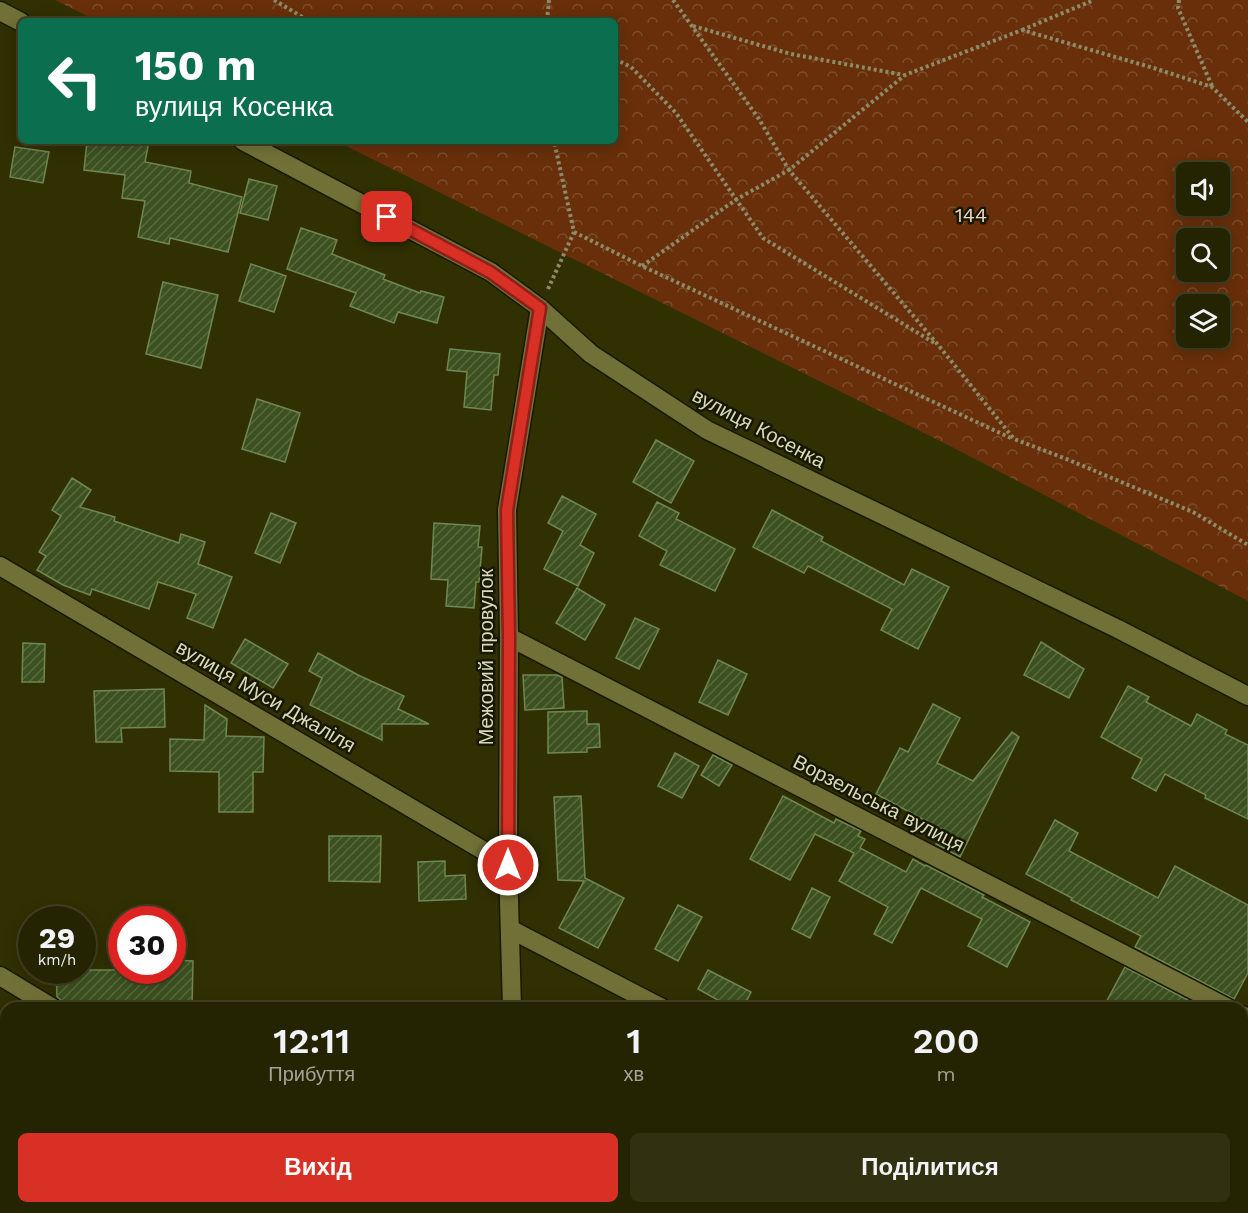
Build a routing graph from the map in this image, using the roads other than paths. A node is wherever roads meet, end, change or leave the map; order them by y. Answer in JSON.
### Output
{"nodes":[{"id":1,"x":0,"y":11,"type":"edge"},
{"id":2,"x":18,"y":20,"type":"edge"},
{"id":3,"x":249,"y":144,"type":"edge"},
{"id":4,"x":540,"y":308,"type":"junction"},
{"id":5,"x":0,"y":566,"type":"edge"},
{"id":6,"x":509,"y":637,"type":"junction"},
{"id":7,"x":1248,"y":696,"type":"edge"},
{"id":8,"x":508,"y":865,"type":"junction"},
{"id":9,"x":510,"y":929,"type":"junction"},
{"id":10,"x":0,"y":976,"type":"edge"},
{"id":11,"x":43,"y":1002,"type":"edge"},
{"id":12,"x":512,"y":1002,"type":"edge"},
{"id":13,"x":650,"y":1002,"type":"edge"},
{"id":14,"x":1216,"y":1002,"type":"edge"}],
"edges":[{"from":1,"to":2,"type":"street"},
{"from":3,"to":4,"type":"street","name":"вулиця Косенка"},
{"from":4,"to":6,"type":"street","name":"Межовий провулок"},
{"from":4,"to":7,"type":"street","name":"вулиця Косенка"},
{"from":5,"to":8,"type":"street","name":"вулиця Муси Джаліля"},
{"from":6,"to":8,"type":"street","name":"Межовий провулок"},
{"from":6,"to":14,"type":"street","name":"Ворзельська вулиця"},
{"from":8,"to":9,"type":"street","name":"Межовий провулок"},
{"from":9,"to":12,"type":"street","name":"Межовий провулок"},
{"from":9,"to":13,"type":"street"},
{"from":10,"to":11,"type":"street"}]}
